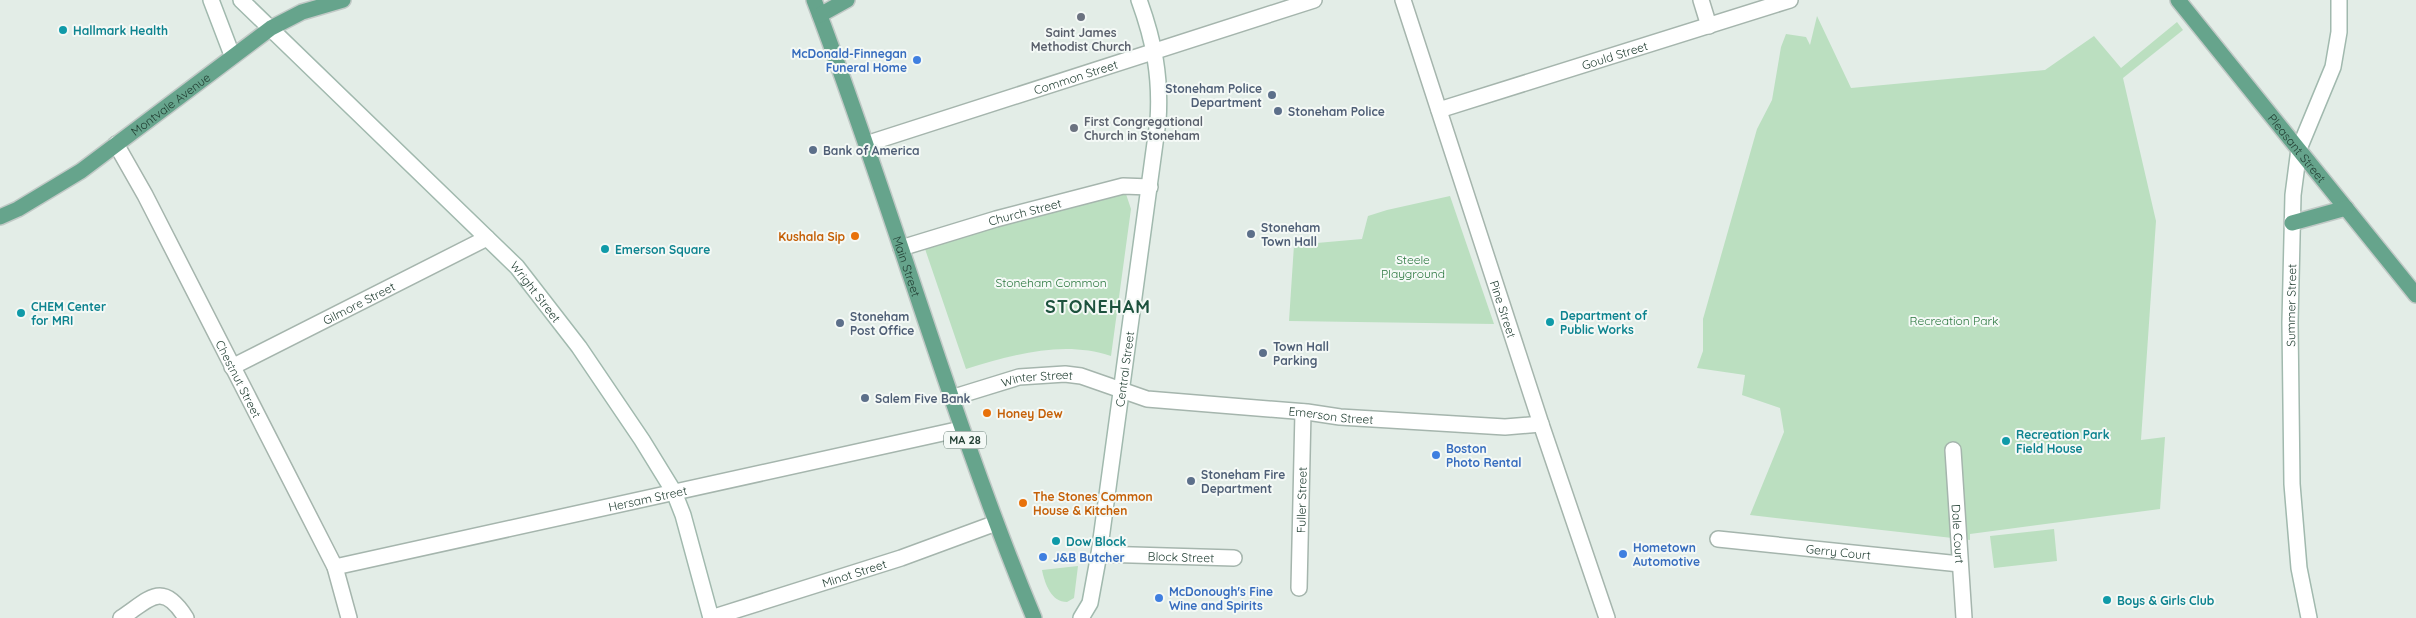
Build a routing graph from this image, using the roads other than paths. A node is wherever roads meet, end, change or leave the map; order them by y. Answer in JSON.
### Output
{"nodes":[{"id":1,"x":211,"y":0,"type":"edge"},
{"id":2,"x":241,"y":0,"type":"edge"},
{"id":3,"x":343,"y":0,"type":"edge"},
{"id":4,"x":814,"y":0,"type":"edge"},
{"id":5,"x":847,"y":0,"type":"edge"},
{"id":6,"x":1139,"y":0,"type":"edge"},
{"id":7,"x":1314,"y":0,"type":"edge"},
{"id":8,"x":1404,"y":0,"type":"edge"},
{"id":9,"x":1701,"y":0,"type":"edge"},
{"id":10,"x":1790,"y":0,"type":"edge"},
{"id":11,"x":2178,"y":0,"type":"edge"},
{"id":12,"x":2339,"y":0,"type":"edge"},
{"id":13,"x":820,"y":15,"type":"junction"},
{"id":14,"x":1709,"y":26,"type":"junction"},
{"id":15,"x":271,"y":28,"type":"junction"},
{"id":16,"x":1156,"y":51,"type":"junction"},
{"id":17,"x":232,"y":55,"type":"junction"},
{"id":18,"x":1439,"y":110,"type":"junction"},
{"id":19,"x":116,"y":144,"type":"junction"},
{"id":20,"x":866,"y":144,"type":"junction"},
{"id":21,"x":2299,"y":149,"type":"junction"},
{"id":22,"x":1150,"y":187,"type":"junction"},
{"id":23,"x":2346,"y":208,"type":"junction"},
{"id":24,"x":0,"y":217,"type":"edge"},
{"id":25,"x":2292,"y":223,"type":"junction"},
{"id":26,"x":487,"y":238,"type":"junction"},
{"id":27,"x":901,"y":248,"type":"junction"},
{"id":28,"x":2416,"y":295,"type":"edge"},
{"id":29,"x":232,"y":367,"type":"junction"},
{"id":30,"x":1122,"y":390,"type":"junction"},
{"id":31,"x":951,"y":398,"type":"junction"},
{"id":32,"x":1303,"y":412,"type":"junction"},
{"id":33,"x":1541,"y":424,"type":"junction"},
{"id":34,"x":961,"y":429,"type":"junction"},
{"id":35,"x":1953,"y":450,"type":"dead end"},
{"id":36,"x":674,"y":492,"type":"junction"},
{"id":37,"x":996,"y":523,"type":"junction"},
{"id":38,"x":1718,"y":539,"type":"dead end"},
{"id":39,"x":1099,"y":554,"type":"junction"},
{"id":40,"x":1234,"y":558,"type":"dead end"},
{"id":41,"x":1960,"y":564,"type":"junction"},
{"id":42,"x":335,"y":567,"type":"junction"},
{"id":43,"x":1299,"y":588,"type":"dead end"},
{"id":44,"x":121,"y":618,"type":"edge"},
{"id":45,"x":186,"y":618,"type":"edge"},
{"id":46,"x":349,"y":618,"type":"edge"},
{"id":47,"x":711,"y":618,"type":"edge"},
{"id":48,"x":1034,"y":618,"type":"edge"},
{"id":49,"x":1081,"y":618,"type":"edge"},
{"id":50,"x":1607,"y":618,"type":"edge"},
{"id":51,"x":1964,"y":618,"type":"edge"},
{"id":52,"x":2309,"y":618,"type":"edge"}],
"edges":[{"from":1,"to":17,"type":"street"},
{"from":2,"to":15,"type":"street","name":"Wright Street"},
{"from":3,"to":15,"type":"main road","name":"Montvale Avenue"},
{"from":4,"to":13,"type":"main road","name":"Main Street","number":"MA 28"},
{"from":5,"to":13,"type":"main road"},
{"from":6,"to":16,"type":"street","name":"Central Street"},
{"from":7,"to":16,"type":"street","name":"Common Street"},
{"from":8,"to":18,"type":"street","name":"Pine Street"},
{"from":9,"to":14,"type":"street"},
{"from":10,"to":14,"type":"street","name":"Gould Street"},
{"from":11,"to":21,"type":"main road","name":"Pleasant Street"},
{"from":12,"to":21,"type":"street","name":"Summer Street"},
{"from":13,"to":20,"type":"main road","name":"Main Street","number":"MA 28"},
{"from":14,"to":18,"type":"street","name":"Gould Street"},
{"from":15,"to":17,"type":"main road","name":"Montvale Avenue"},
{"from":15,"to":26,"type":"street","name":"Wright Street"},
{"from":16,"to":20,"type":"street","name":"Common Street"},
{"from":16,"to":22,"type":"street","name":"Central Street"},
{"from":17,"to":19,"type":"main road","name":"Montvale Avenue"},
{"from":18,"to":33,"type":"street","name":"Pine Street"},
{"from":19,"to":24,"type":"main road","name":"Montvale Avenue"},
{"from":19,"to":29,"type":"street","name":"Chestnut Street"},
{"from":20,"to":27,"type":"main road","name":"Main Street","number":"MA 28"},
{"from":21,"to":23,"type":"main road","name":"Pleasant Street"},
{"from":21,"to":25,"type":"street","name":"Summer Street"},
{"from":22,"to":27,"type":"street","name":"Church Street"},
{"from":22,"to":30,"type":"street","name":"Central Street"},
{"from":23,"to":25,"type":"main road"},
{"from":23,"to":28,"type":"main road","name":"Pleasant Street"},
{"from":25,"to":52,"type":"street","name":"Summer Street"},
{"from":26,"to":29,"type":"street","name":"Gilmore Street"},
{"from":26,"to":36,"type":"street","name":"Wright Street"},
{"from":27,"to":31,"type":"main road","name":"Main Street","number":"MA 28"},
{"from":29,"to":42,"type":"street","name":"Chestnut Street"},
{"from":30,"to":31,"type":"street","name":"Winter Street"},
{"from":30,"to":32,"type":"street","name":"Emerson Street"},
{"from":30,"to":39,"type":"street","name":"Central Street"},
{"from":31,"to":34,"type":"main road","name":"Main Street","number":"MA 28"},
{"from":32,"to":33,"type":"street","name":"Emerson Street"},
{"from":32,"to":43,"type":"street","name":"Fuller Street"},
{"from":33,"to":50,"type":"street","name":"Pine Street"},
{"from":34,"to":36,"type":"street","name":"Hersam Street"},
{"from":34,"to":37,"type":"main road","name":"Main Street","number":"MA 28"},
{"from":35,"to":41,"type":"street","name":"Dale Court"},
{"from":36,"to":42,"type":"street","name":"Hersam Street"},
{"from":36,"to":47,"type":"street","name":"Wright Street"},
{"from":37,"to":47,"type":"street","name":"Minot Street"},
{"from":37,"to":48,"type":"main road","name":"Main Street","number":"MA 28"},
{"from":38,"to":41,"type":"street","name":"Gerry Court"},
{"from":39,"to":40,"type":"street","name":"Block Street"},
{"from":39,"to":49,"type":"street","name":"Central Street"},
{"from":41,"to":51,"type":"street","name":"Dale Court"},
{"from":42,"to":46,"type":"street","name":"Chestnut Street"},
{"from":44,"to":45,"type":"street"}]}
